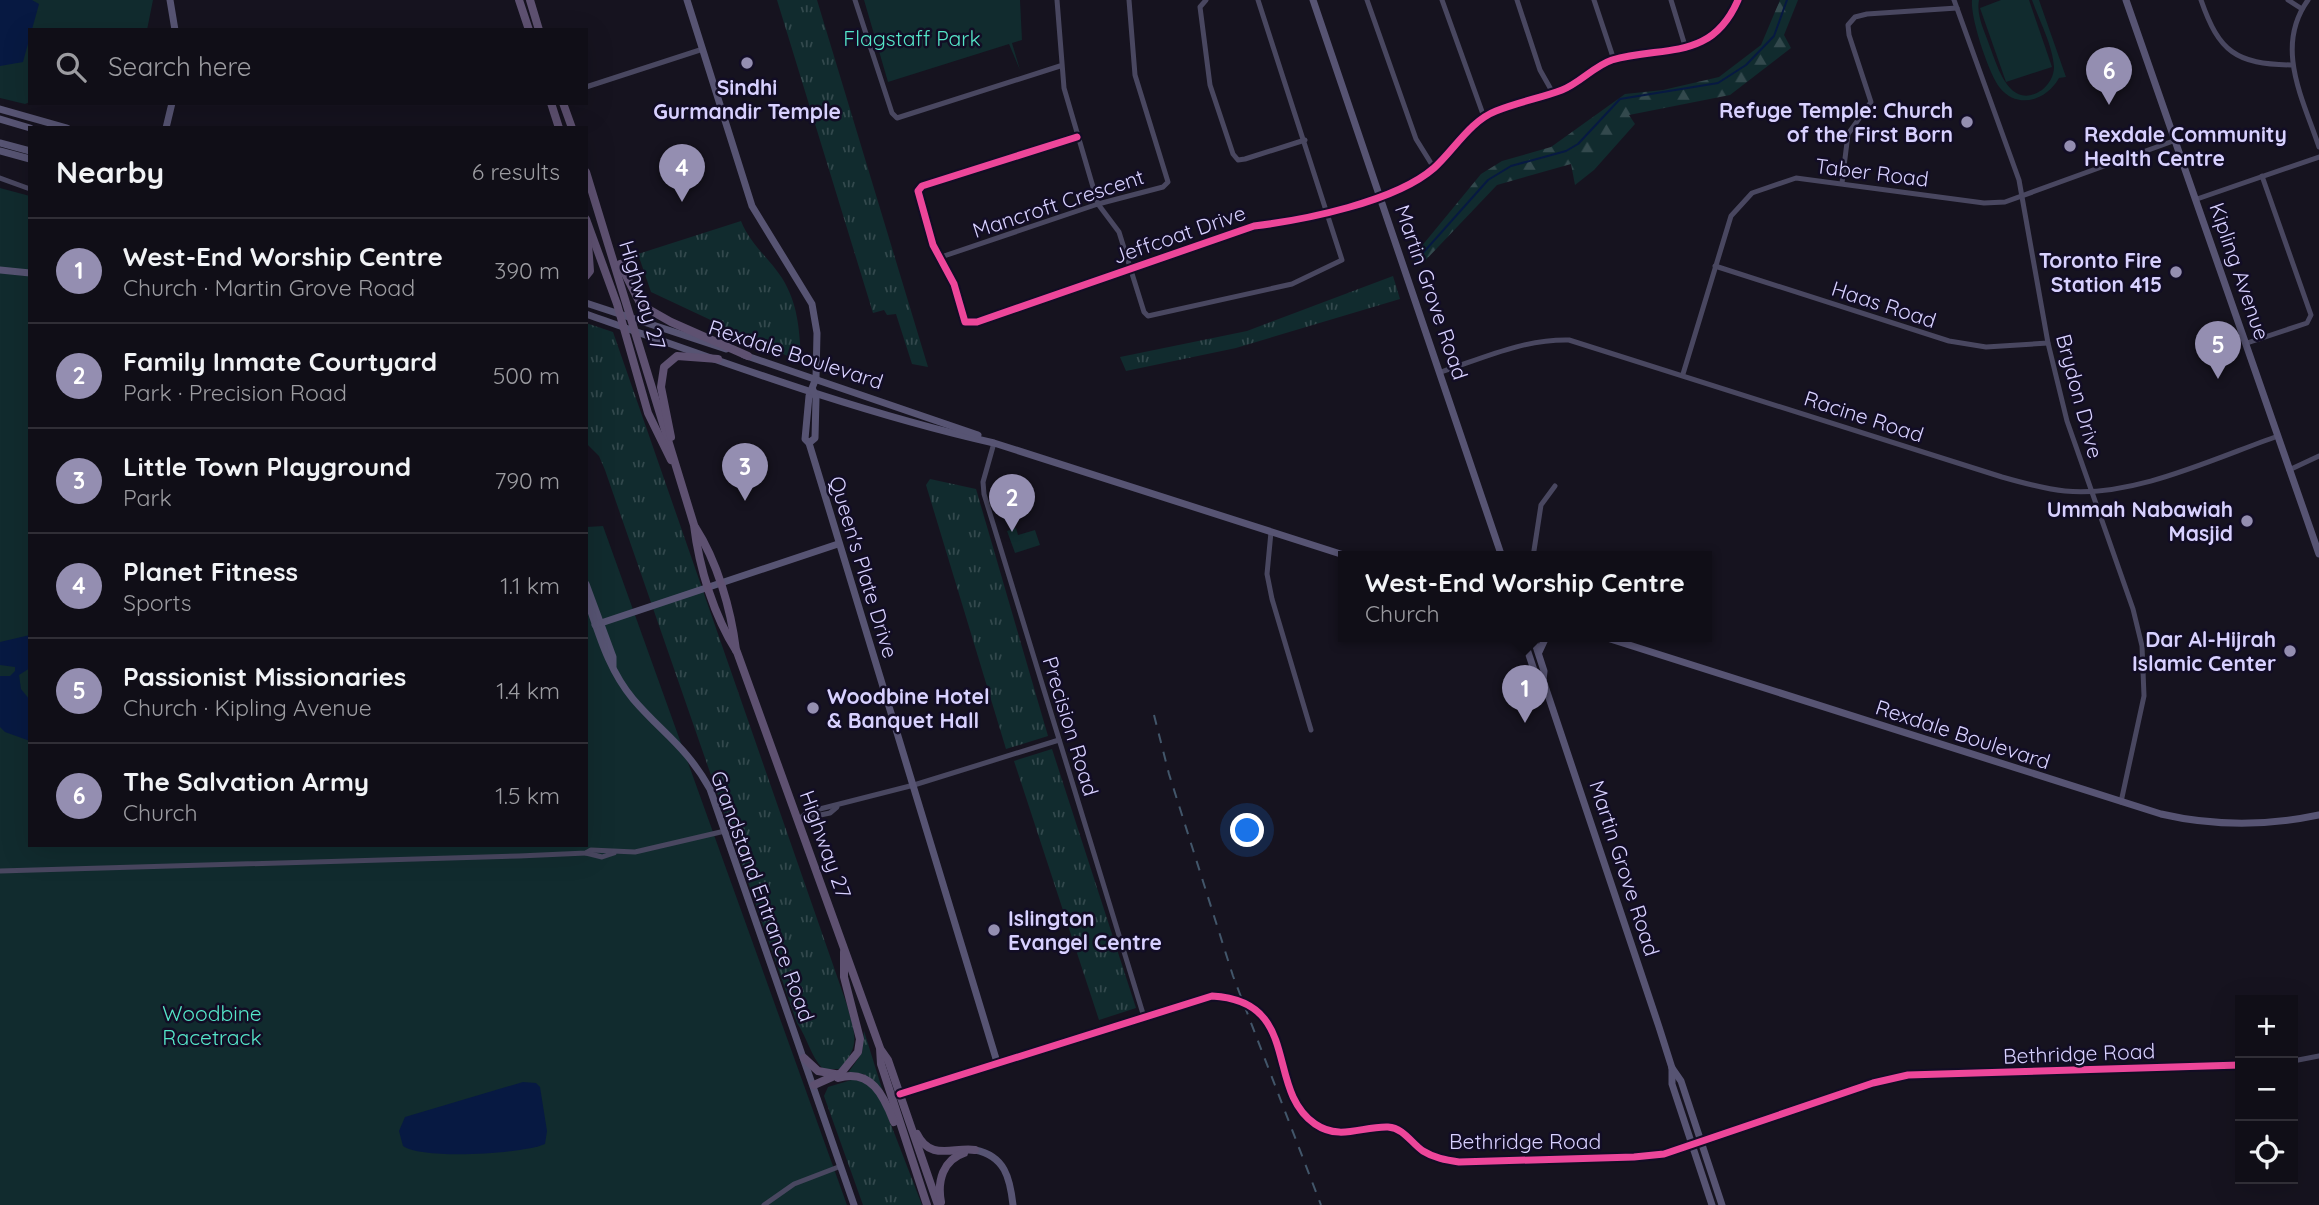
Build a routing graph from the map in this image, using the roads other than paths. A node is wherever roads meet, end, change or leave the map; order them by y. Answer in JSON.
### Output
{"nodes":[{"id":1,"x":170,"y":0,"type":"edge"},
{"id":2,"x":519,"y":0,"type":"edge"},
{"id":3,"x":530,"y":0,"type":"edge"},
{"id":4,"x":687,"y":0,"type":"edge"},
{"id":5,"x":855,"y":0,"type":"edge"},
{"id":6,"x":1057,"y":0,"type":"edge"},
{"id":7,"x":1129,"y":0,"type":"edge"},
{"id":8,"x":1206,"y":0,"type":"edge"},
{"id":9,"x":1258,"y":0,"type":"edge"},
{"id":10,"x":1313,"y":0,"type":"edge"},
{"id":11,"x":1367,"y":0,"type":"edge"},
{"id":12,"x":1442,"y":0,"type":"edge"},
{"id":13,"x":1517,"y":0,"type":"edge"},
{"id":14,"x":1594,"y":0,"type":"edge"},
{"id":15,"x":1671,"y":0,"type":"edge"},
{"id":16,"x":1738,"y":0,"type":"edge"},
{"id":17,"x":1954,"y":0,"type":"edge"},
{"id":18,"x":2126,"y":0,"type":"edge"},
{"id":19,"x":2200,"y":0,"type":"edge"},
{"id":20,"x":2288,"y":0,"type":"edge"},
{"id":21,"x":2308,"y":0,"type":"edge"},
{"id":22,"x":1957,"y":8,"type":"junction"},
{"id":23,"x":2302,"y":9,"type":"junction"},
{"id":24,"x":175,"y":28,"type":"edge"},
{"id":25,"x":528,"y":28,"type":"edge"},
{"id":26,"x":538,"y":28,"type":"edge"},
{"id":27,"x":704,"y":49,"type":"junction"},
{"id":28,"x":1686,"y":49,"type":"junction"},
{"id":29,"x":1614,"y":60,"type":"junction"},
{"id":30,"x":2291,"y":65,"type":"junction"},
{"id":31,"x":1060,"y":66,"type":"junction"},
{"id":32,"x":588,"y":86,"type":"edge"},
{"id":33,"x":1553,"y":93,"type":"junction"},
{"id":34,"x":172,"y":105,"type":"edge"},
{"id":35,"x":552,"y":105,"type":"edge"},
{"id":36,"x":566,"y":105,"type":"edge"},
{"id":37,"x":0,"y":109,"type":"edge"},
{"id":38,"x":1484,"y":117,"type":"junction"},
{"id":39,"x":0,"y":119,"type":"edge"},
{"id":40,"x":167,"y":124,"type":"edge"},
{"id":41,"x":60,"y":126,"type":"edge"},
{"id":42,"x":558,"y":126,"type":"edge"},
{"id":43,"x":571,"y":126,"type":"edge"},
{"id":44,"x":28,"y":127,"type":"edge"},
{"id":45,"x":1077,"y":137,"type":"junction"},
{"id":46,"x":1305,"y":140,"type":"junction"},
{"id":47,"x":2176,"y":140,"type":"junction"},
{"id":48,"x":0,"y":143,"type":"edge"},
{"id":49,"x":2319,"y":147,"type":"edge"},
{"id":50,"x":28,"y":150,"type":"edge"},
{"id":51,"x":0,"y":151,"type":"edge"},
{"id":52,"x":2319,"y":157,"type":"edge"},
{"id":53,"x":28,"y":158,"type":"edge"},
{"id":54,"x":1434,"y":168,"type":"junction"},
{"id":55,"x":2262,"y":176,"type":"junction"},
{"id":56,"x":0,"y":178,"type":"edge"},
{"id":57,"x":588,"y":178,"type":"edge"},
{"id":58,"x":1842,"y":183,"type":"junction"},
{"id":59,"x":28,"y":189,"type":"edge"},
{"id":60,"x":1381,"y":195,"type":"junction"},
{"id":61,"x":2023,"y":197,"type":"junction"},
{"id":62,"x":2197,"y":200,"type":"junction"},
{"id":63,"x":1098,"y":204,"type":"junction"},
{"id":64,"x":1329,"y":212,"type":"junction"},
{"id":65,"x":588,"y":224,"type":"edge"},
{"id":66,"x":588,"y":238,"type":"edge"},
{"id":67,"x":608,"y":239,"type":"junction"},
{"id":68,"x":938,"y":258,"type":"junction"},
{"id":69,"x":1715,"y":266,"type":"junction"},
{"id":70,"x":1130,"y":267,"type":"junction"},
{"id":71,"x":0,"y":270,"type":"edge"},
{"id":72,"x":28,"y":273,"type":"edge"},
{"id":73,"x":588,"y":274,"type":"edge"},
{"id":74,"x":588,"y":304,"type":"edge"},
{"id":75,"x":620,"y":314,"type":"junction"},
{"id":76,"x":588,"y":315,"type":"edge"},
{"id":77,"x":632,"y":319,"type":"junction"},
{"id":78,"x":624,"y":327,"type":"junction"},
{"id":79,"x":636,"y":331,"type":"junction"},
{"id":80,"x":2048,"y":343,"type":"junction"},
{"id":81,"x":2247,"y":343,"type":"junction"},
{"id":82,"x":747,"y":356,"type":"junction"},
{"id":83,"x":718,"y":359,"type":"junction"},
{"id":84,"x":1441,"y":372,"type":"junction"},
{"id":85,"x":1683,"y":374,"type":"junction"},
{"id":86,"x":816,"y":378,"type":"junction"},
{"id":87,"x":813,"y":390,"type":"junction"},
{"id":88,"x":2278,"y":436,"type":"junction"},
{"id":89,"x":995,"y":443,"type":"junction"},
{"id":90,"x":671,"y":450,"type":"junction"},
{"id":91,"x":2319,"y":456,"type":"edge"},
{"id":92,"x":675,"y":469,"type":"junction"},
{"id":93,"x":2289,"y":470,"type":"junction"},
{"id":94,"x":1555,"y":486,"type":"dead end"},
{"id":95,"x":2091,"y":491,"type":"junction"},
{"id":96,"x":694,"y":525,"type":"junction"},
{"id":97,"x":1271,"y":532,"type":"junction"},
{"id":98,"x":838,"y":544,"type":"junction"},
{"id":99,"x":1500,"y":551,"type":"edge"},
{"id":100,"x":1534,"y":551,"type":"edge"},
{"id":101,"x":1338,"y":553,"type":"edge"},
{"id":102,"x":2319,"y":554,"type":"edge"},
{"id":103,"x":719,"y":582,"type":"junction"},
{"id":104,"x":709,"y":585,"type":"junction"},
{"id":105,"x":588,"y":590,"type":"edge"},
{"id":106,"x":588,"y":601,"type":"edge"},
{"id":107,"x":599,"y":624,"type":"junction"},
{"id":108,"x":1525,"y":642,"type":"edge"},
{"id":109,"x":1536,"y":642,"type":"edge"},
{"id":110,"x":1544,"y":642,"type":"edge"},
{"id":111,"x":1620,"y":642,"type":"edge"},
{"id":112,"x":737,"y":653,"type":"junction"},
{"id":113,"x":1539,"y":653,"type":"junction"},
{"id":114,"x":1543,"y":680,"type":"junction"},
{"id":115,"x":1311,"y":730,"type":"dead end"},
{"id":116,"x":1059,"y":740,"type":"junction"},
{"id":117,"x":914,"y":785,"type":"junction"},
{"id":118,"x":2120,"y":802,"type":"junction"},
{"id":119,"x":2319,"y":815,"type":"edge"},
{"id":120,"x":799,"y":819,"type":"junction"},
{"id":121,"x":725,"y":831,"type":"junction"},
{"id":122,"x":0,"y":871,"type":"edge"},
{"id":123,"x":844,"y":945,"type":"junction"},
{"id":124,"x":1144,"y":1017,"type":"junction"},
{"id":125,"x":880,"y":1048,"type":"junction"},
{"id":126,"x":2319,"y":1056,"type":"edge"},
{"id":127,"x":804,"y":1058,"type":"junction"},
{"id":128,"x":2298,"y":1060,"type":"edge"},
{"id":129,"x":997,"y":1062,"type":"junction"},
{"id":130,"x":2235,"y":1065,"type":"edge"},
{"id":131,"x":1672,"y":1068,"type":"junction"},
{"id":132,"x":841,"y":1073,"type":"junction"},
{"id":133,"x":831,"y":1077,"type":"junction"},
{"id":134,"x":814,"y":1085,"type":"junction"},
{"id":135,"x":900,"y":1094,"type":"junction"},
{"id":136,"x":905,"y":1107,"type":"junction"},
{"id":137,"x":1701,"y":1141,"type":"junction"},
{"id":138,"x":1692,"y":1144,"type":"junction"},
{"id":139,"x":975,"y":1150,"type":"junction"},
{"id":140,"x":908,"y":1151,"type":"junction"},
{"id":141,"x":841,"y":1166,"type":"junction"},
{"id":142,"x":764,"y":1205,"type":"edge"},
{"id":143,"x":854,"y":1205,"type":"edge"},
{"id":144,"x":927,"y":1205,"type":"edge"},
{"id":145,"x":940,"y":1205,"type":"edge"},
{"id":146,"x":1013,"y":1205,"type":"edge"},
{"id":147,"x":1712,"y":1205,"type":"edge"},
{"id":148,"x":1722,"y":1205,"type":"edge"}],
"edges":[{"from":1,"to":24,"type":"main road"},
{"from":2,"to":25,"type":"main road"},
{"from":3,"to":26,"type":"main road"},
{"from":4,"to":27,"type":"main road","name":"Queen's Plate Drive"},
{"from":5,"to":31,"type":"street"},
{"from":6,"to":31,"type":"street"},
{"from":7,"to":63,"type":"street","name":"Mancroft Crescent"},
{"from":8,"to":46,"type":"street"},
{"from":9,"to":46,"type":"street"},
{"from":10,"to":60,"type":"main road","name":"Martin Grove Road"},
{"from":11,"to":54,"type":"street"},
{"from":12,"to":38,"type":"street"},
{"from":13,"to":33,"type":"street"},
{"from":14,"to":29,"type":"street"},
{"from":15,"to":28,"type":"street"},
{"from":16,"to":28,"type":"street","name":"Jeffcoat Drive"},
{"from":17,"to":22,"type":"street","name":"Brydon Drive"},
{"from":18,"to":47,"type":"main road","name":"Kipling Avenue"},
{"from":19,"to":30,"type":"street"},
{"from":20,"to":23,"type":"street"},
{"from":21,"to":23,"type":"street"},
{"from":22,"to":58,"type":"street"},
{"from":22,"to":61,"type":"street","name":"Brydon Drive"},
{"from":23,"to":30,"type":"street"},
{"from":27,"to":32,"type":"street"},
{"from":27,"to":86,"type":"main road","name":"Queen's Plate Drive"},
{"from":28,"to":29,"type":"street","name":"Jeffcoat Drive"},
{"from":29,"to":33,"type":"street","name":"Jeffcoat Drive"},
{"from":30,"to":49,"type":"street"},
{"from":31,"to":45,"type":"street"},
{"from":33,"to":38,"type":"street","name":"Jeffcoat Drive"},
{"from":34,"to":40,"type":"main road"},
{"from":35,"to":42,"type":"main road"},
{"from":36,"to":43,"type":"main road"},
{"from":37,"to":41,"type":"main road"},
{"from":38,"to":54,"type":"street","name":"Jeffcoat Drive"},
{"from":39,"to":44,"type":"main road"},
{"from":45,"to":63,"type":"street"},
{"from":45,"to":68,"type":"street","name":"Jeffcoat Drive"},
{"from":46,"to":64,"type":"street"},
{"from":47,"to":61,"type":"street","name":"Taber Road"},
{"from":47,"to":62,"type":"main road","name":"Kipling Avenue"},
{"from":48,"to":50,"type":"main road"},
{"from":51,"to":53,"type":"main road"},
{"from":52,"to":55,"type":"street"},
{"from":54,"to":60,"type":"street","name":"Jeffcoat Drive"},
{"from":55,"to":62,"type":"street"},
{"from":55,"to":81,"type":"street"},
{"from":56,"to":59,"type":"street"},
{"from":57,"to":67,"type":"main road","name":"Highway 27"},
{"from":58,"to":61,"type":"street","name":"Taber Road"},
{"from":58,"to":69,"type":"street","name":"Taber Road"},
{"from":60,"to":64,"type":"street","name":"Jeffcoat Drive"},
{"from":60,"to":84,"type":"main road","name":"Martin Grove Road"},
{"from":61,"to":80,"type":"street","name":"Brydon Drive"},
{"from":62,"to":81,"type":"main road","name":"Kipling Avenue"},
{"from":63,"to":68,"type":"street","name":"Mancroft Crescent"},
{"from":63,"to":70,"type":"street"},
{"from":64,"to":70,"type":"street","name":"Jeffcoat Drive"},
{"from":64,"to":70,"type":"street"},
{"from":65,"to":75,"type":"main road","name":"Highway 27"},
{"from":66,"to":73,"type":"main road"},
{"from":67,"to":77,"type":"main road","name":"Highway 27"},
{"from":67,"to":82,"type":"main road"},
{"from":68,"to":70,"type":"street","name":"Jeffcoat Drive"},
{"from":69,"to":80,"type":"street","name":"Haas Road"},
{"from":69,"to":85,"type":"street","name":"Taber Road"},
{"from":71,"to":72,"type":"main road"},
{"from":74,"to":75,"type":"main road","name":"Rexdale Boulevard"},
{"from":75,"to":77,"type":"main road","name":"Rexdale Boulevard"},
{"from":75,"to":78,"type":"main road","name":"Highway 27"},
{"from":76,"to":78,"type":"main road","name":"Rexdale Boulevard"},
{"from":77,"to":79,"type":"main road","name":"Highway 27"},
{"from":77,"to":82,"type":"main road","name":"Rexdale Boulevard"},
{"from":78,"to":79,"type":"main road","name":"Rexdale Boulevard"},
{"from":78,"to":92,"type":"main road","name":"Highway 27"},
{"from":79,"to":83,"type":"main road","name":"Rexdale Boulevard"},
{"from":79,"to":90,"type":"main road","name":"Highway 27"},
{"from":80,"to":95,"type":"street","name":"Brydon Drive"},
{"from":81,"to":88,"type":"main road","name":"Kipling Avenue"},
{"from":82,"to":86,"type":"main road","name":"Rexdale Boulevard"},
{"from":83,"to":87,"type":"main road","name":"Rexdale Boulevard"},
{"from":83,"to":90,"type":"main road"},
{"from":84,"to":85,"type":"street","name":"Racine Road"},
{"from":84,"to":99,"type":"main road","name":"Martin Grove Road"},
{"from":85,"to":95,"type":"street","name":"Racine Road"},
{"from":86,"to":87,"type":"main road","name":"Queen's Plate Drive"},
{"from":86,"to":89,"type":"main road","name":"Rexdale Boulevard"},
{"from":87,"to":89,"type":"main road","name":"Rexdale Boulevard"},
{"from":87,"to":98,"type":"main road","name":"Queen's Plate Drive"},
{"from":88,"to":93,"type":"main road","name":"Kipling Avenue"},
{"from":88,"to":95,"type":"street","name":"Racine Road"},
{"from":89,"to":97,"type":"main road","name":"Rexdale Boulevard"},
{"from":89,"to":116,"type":"street","name":"Precision Road"},
{"from":90,"to":92,"type":"main road","name":"Highway 27"},
{"from":91,"to":93,"type":"street"},
{"from":92,"to":96,"type":"main road","name":"Highway 27"},
{"from":93,"to":102,"type":"main road","name":"Kipling Avenue"},
{"from":94,"to":100,"type":"street"},
{"from":95,"to":118,"type":"street","name":"Brydon Drive"},
{"from":96,"to":103,"type":"main road","name":"Highway 27"},
{"from":96,"to":104,"type":"main road","name":"Highway 27"},
{"from":97,"to":101,"type":"main road","name":"Rexdale Boulevard"},
{"from":97,"to":115,"type":"street"},
{"from":98,"to":103,"type":"main road"},
{"from":98,"to":117,"type":"main road","name":"Queen's Plate Drive"},
{"from":103,"to":104,"type":"main road"},
{"from":103,"to":112,"type":"main road","name":"Highway 27"},
{"from":104,"to":107,"type":"main road"},
{"from":104,"to":112,"type":"main road","name":"Highway 27"},
{"from":105,"to":107,"type":"main road"},
{"from":106,"to":107,"type":"main road"},
{"from":107,"to":121,"type":"main road","name":"Grandstand Entrance Road"},
{"from":108,"to":114,"type":"main road","name":"Martin Grove Road"},
{"from":109,"to":113,"type":"main road","name":"Martin Grove Road"},
{"from":110,"to":113,"type":"main road"},
{"from":111,"to":118,"type":"main road","name":"Rexdale Boulevard"},
{"from":112,"to":120,"type":"main road","name":"Highway 27"},
{"from":113,"to":114,"type":"main road","name":"Martin Grove Road"},
{"from":114,"to":131,"type":"main road","name":"Martin Grove Road"},
{"from":116,"to":117,"type":"street"},
{"from":116,"to":124,"type":"street","name":"Precision Road"},
{"from":117,"to":120,"type":"street"},
{"from":117,"to":129,"type":"main road","name":"Queen's Plate Drive"},
{"from":118,"to":119,"type":"main road","name":"Rexdale Boulevard"},
{"from":120,"to":123,"type":"main road","name":"Highway 27"},
{"from":121,"to":122,"type":"street"},
{"from":121,"to":127,"type":"main road","name":"Grandstand Entrance Road"},
{"from":123,"to":125,"type":"main road","name":"Highway 27"},
{"from":123,"to":132,"type":"main road"},
{"from":124,"to":129,"type":"street","name":"Bethridge Road"},
{"from":124,"to":138,"type":"street","name":"Bethridge Road"},
{"from":125,"to":135,"type":"main road","name":"Highway 27"},
{"from":125,"to":140,"type":"main road","name":"Highway 27"},
{"from":126,"to":128,"type":"street"},
{"from":127,"to":132,"type":"main road"},
{"from":127,"to":134,"type":"main road","name":"Grandstand Entrance Road"},
{"from":129,"to":135,"type":"street","name":"Bethridge Road"},
{"from":130,"to":137,"type":"street","name":"Bethridge Road"},
{"from":131,"to":137,"type":"main road","name":"Martin Grove Road"},
{"from":131,"to":138,"type":"main road","name":"Martin Grove Road"},
{"from":132,"to":133,"type":"main road"},
{"from":133,"to":134,"type":"main road"},
{"from":133,"to":140,"type":"main road"},
{"from":134,"to":141,"type":"main road","name":"Grandstand Entrance Road"},
{"from":135,"to":136,"type":"main road","name":"Highway 27"},
{"from":136,"to":139,"type":"main road"},
{"from":136,"to":145,"type":"main road","name":"Highway 27"},
{"from":137,"to":138,"type":"street","name":"Bethridge Road"},
{"from":137,"to":148,"type":"main road","name":"Martin Grove Road"},
{"from":138,"to":147,"type":"main road","name":"Martin Grove Road"},
{"from":139,"to":145,"type":"main road"},
{"from":139,"to":146,"type":"main road"},
{"from":140,"to":144,"type":"main road","name":"Highway 27"},
{"from":141,"to":142,"type":"street"},
{"from":141,"to":143,"type":"main road","name":"Grandstand Entrance Road"}]}
